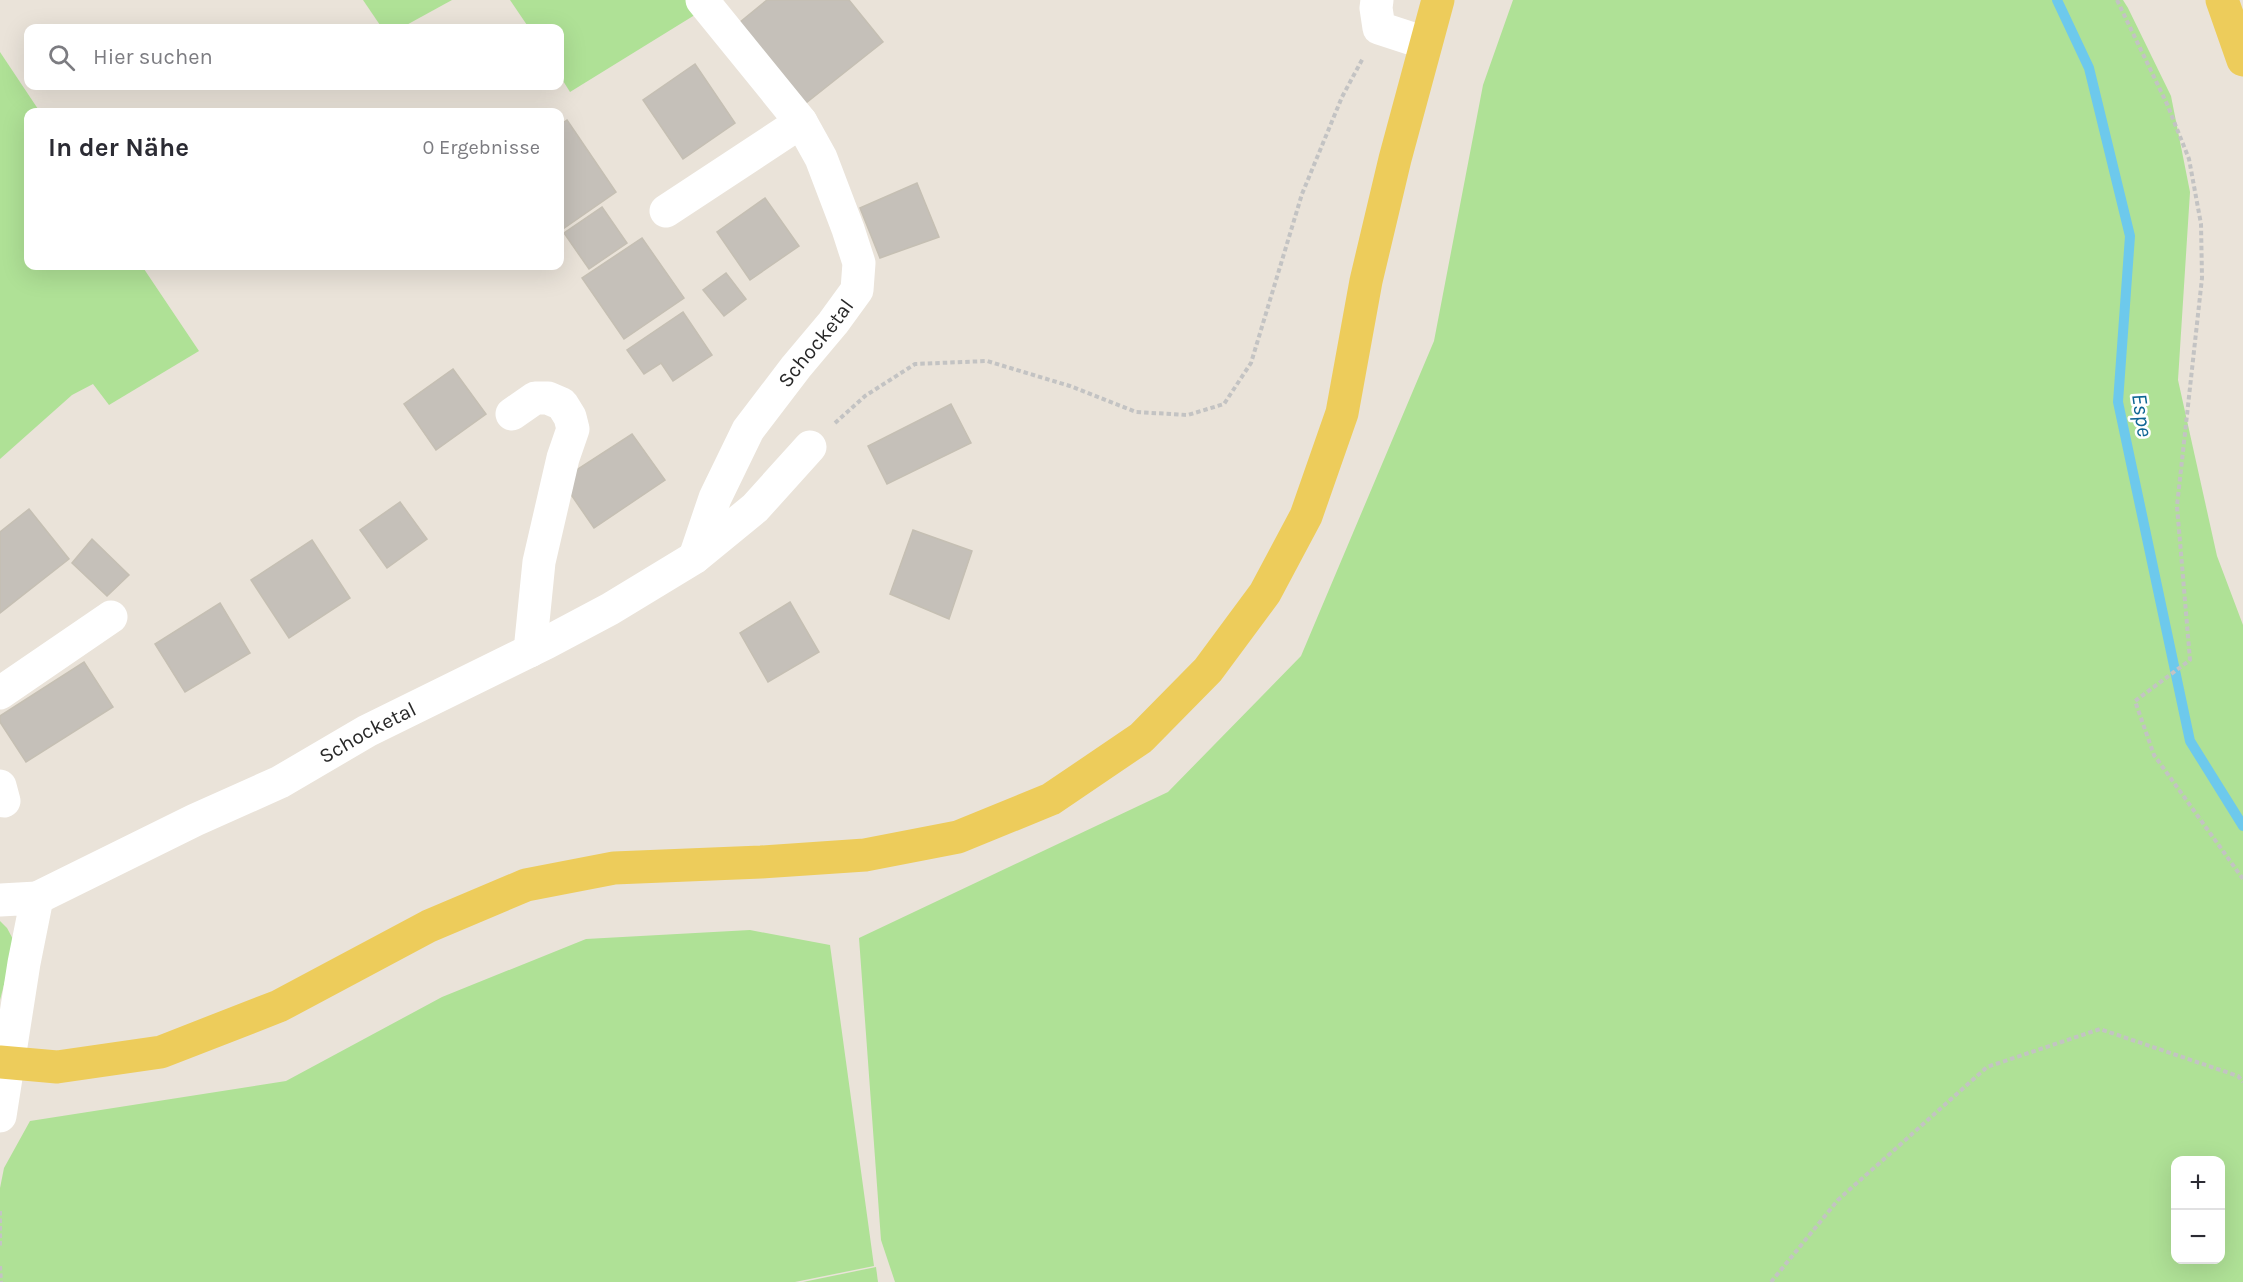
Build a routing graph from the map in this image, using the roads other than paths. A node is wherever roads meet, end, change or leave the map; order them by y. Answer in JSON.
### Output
{"nodes":[{"id":1,"x":702,"y":0,"type":"edge"},
{"id":2,"x":1438,"y":0,"type":"edge"},
{"id":3,"x":2222,"y":0,"type":"edge"},
{"id":4,"x":1378,"y":14,"type":"edge"},
{"id":5,"x":1425,"y":43,"type":"junction"},
{"id":6,"x":2243,"y":60,"type":"edge"},
{"id":7,"x":801,"y":122,"type":"junction"},
{"id":8,"x":666,"y":211,"type":"dead end"},
{"id":9,"x":512,"y":414,"type":"dead end"},
{"id":10,"x":810,"y":447,"type":"road end"},
{"id":11,"x":694,"y":558,"type":"junction"},
{"id":12,"x":111,"y":617,"type":"dead end"},
{"id":13,"x":530,"y":651,"type":"junction"},
{"id":14,"x":0,"y":693,"type":"edge"},
{"id":15,"x":37,"y":898,"type":"junction"},
{"id":16,"x":0,"y":900,"type":"edge"},
{"id":17,"x":0,"y":1062,"type":"edge"},
{"id":18,"x":0,"y":1116,"type":"edge"}],
"edges":[{"from":1,"to":7,"type":"street","name":"Schocketal"},
{"from":2,"to":5,"type":"main road"},
{"from":3,"to":6,"type":"main road"},
{"from":4,"to":5,"type":"street"},
{"from":5,"to":17,"type":"main road"},
{"from":7,"to":8,"type":"street"},
{"from":7,"to":11,"type":"street","name":"Schocketal"},
{"from":9,"to":13,"type":"street"},
{"from":10,"to":11,"type":"street","name":"Schocketal"},
{"from":11,"to":13,"type":"street","name":"Schocketal"},
{"from":12,"to":14,"type":"street"},
{"from":13,"to":15,"type":"street","name":"Schocketal"},
{"from":15,"to":16,"type":"street","name":"Schocketal"},
{"from":15,"to":18,"type":"street"}]}
